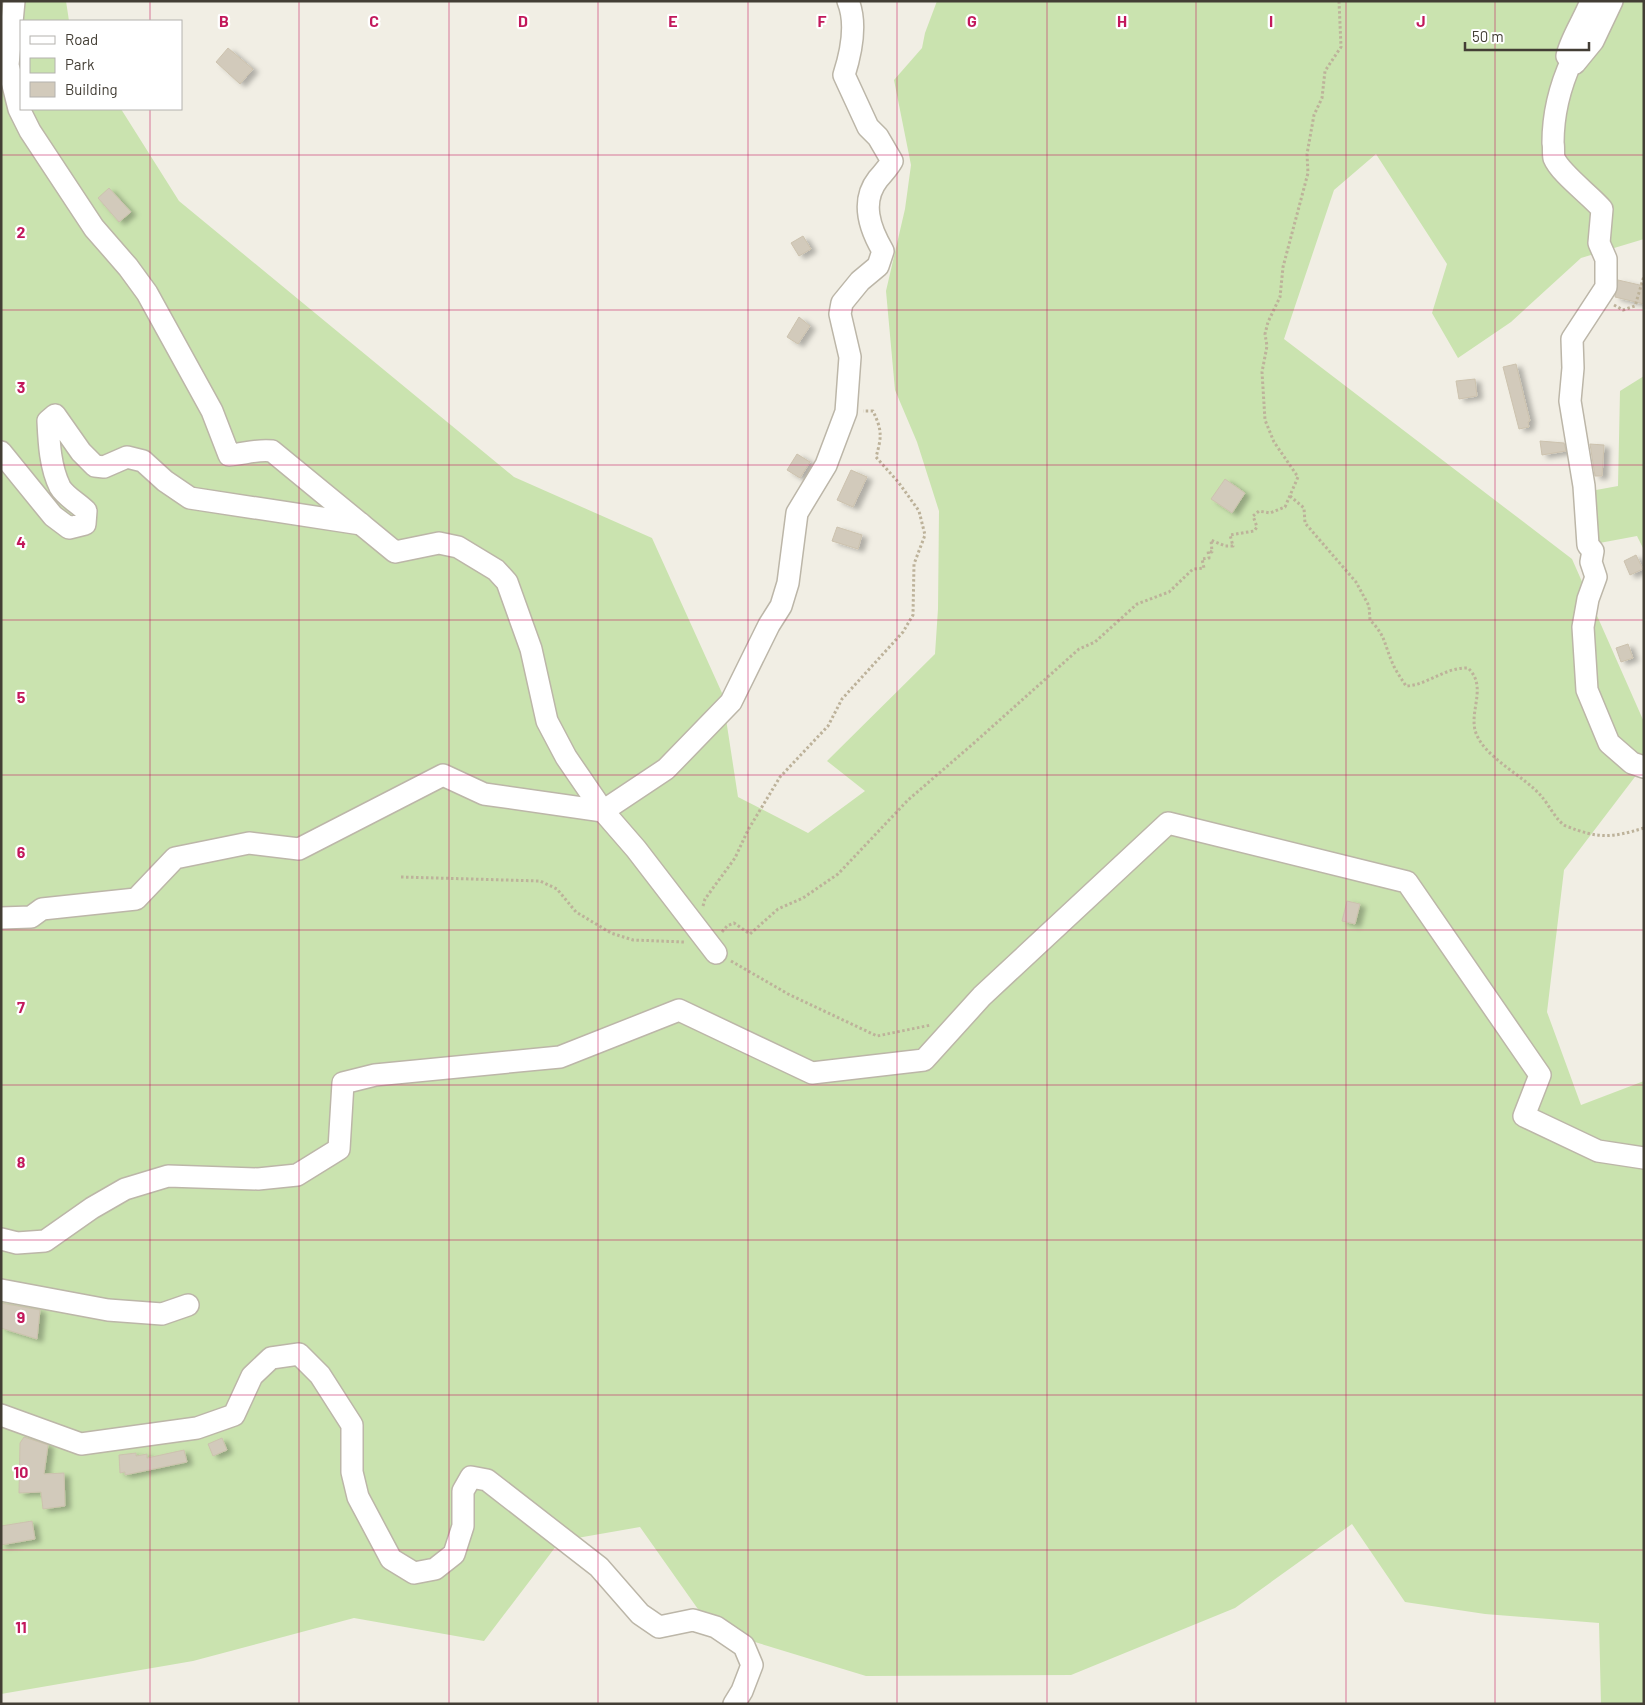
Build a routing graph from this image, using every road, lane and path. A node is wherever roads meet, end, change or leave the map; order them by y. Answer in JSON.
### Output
{"nodes":[{"id":1,"x":14,"y":1,"type":"edge"},
{"id":2,"x":848,"y":1,"type":"edge"},
{"id":3,"x":1339,"y":1,"type":"edge"},
{"id":4,"x":1591,"y":1,"type":"edge"},
{"id":5,"x":1612,"y":1,"type":"edge"},
{"id":6,"x":1572,"y":60,"type":"junction"},
{"id":7,"x":1644,"y":276,"type":"edge"},
{"id":8,"x":1599,"y":300,"type":"junction"},
{"id":9,"x":862,"y":411,"type":"dead end"},
{"id":10,"x":1,"y":452,"type":"edge"},
{"id":11,"x":1290,"y":496,"type":"junction"},
{"id":12,"x":362,"y":524,"type":"junction"},
{"id":13,"x":1644,"y":767,"type":"edge"},
{"id":14,"x":603,"y":811,"type":"junction"},
{"id":15,"x":1644,"y":828,"type":"edge"},
{"id":16,"x":401,"y":877,"type":"dead end"},
{"id":17,"x":700,"y":913,"type":"dead end"},
{"id":18,"x":1,"y":918,"type":"edge"},
{"id":19,"x":689,"y":942,"type":"dead end"},
{"id":20,"x":716,"y":953,"type":"junction"},
{"id":21,"x":963,"y":1018,"type":"junction"},
{"id":22,"x":1644,"y":1158,"type":"edge"},
{"id":23,"x":1,"y":1239,"type":"edge"},
{"id":24,"x":1,"y":1290,"type":"edge"},
{"id":25,"x":188,"y":1304,"type":"dead end"},
{"id":26,"x":1,"y":1415,"type":"edge"},
{"id":27,"x":734,"y":1704,"type":"edge"}],
"edges":[{"from":1,"to":12,"type":"street"},
{"from":2,"to":14,"type":"street"},
{"from":3,"to":11,"type":"path"},
{"from":4,"to":6,"type":"street"},
{"from":5,"to":6,"type":"street"},
{"from":6,"to":8,"type":"street"},
{"from":7,"to":8,"type":"path"},
{"from":8,"to":13,"type":"street"},
{"from":9,"to":17,"type":"path"},
{"from":10,"to":12,"type":"street"},
{"from":11,"to":15,"type":"path"},
{"from":11,"to":20,"type":"path"},
{"from":12,"to":14,"type":"street"},
{"from":14,"to":18,"type":"street"},
{"from":14,"to":20,"type":"street"},
{"from":16,"to":19,"type":"path"},
{"from":20,"to":21,"type":"path"},
{"from":21,"to":22,"type":"street"},
{"from":21,"to":23,"type":"street"},
{"from":24,"to":25,"type":"street"},
{"from":26,"to":27,"type":"street"}]}
